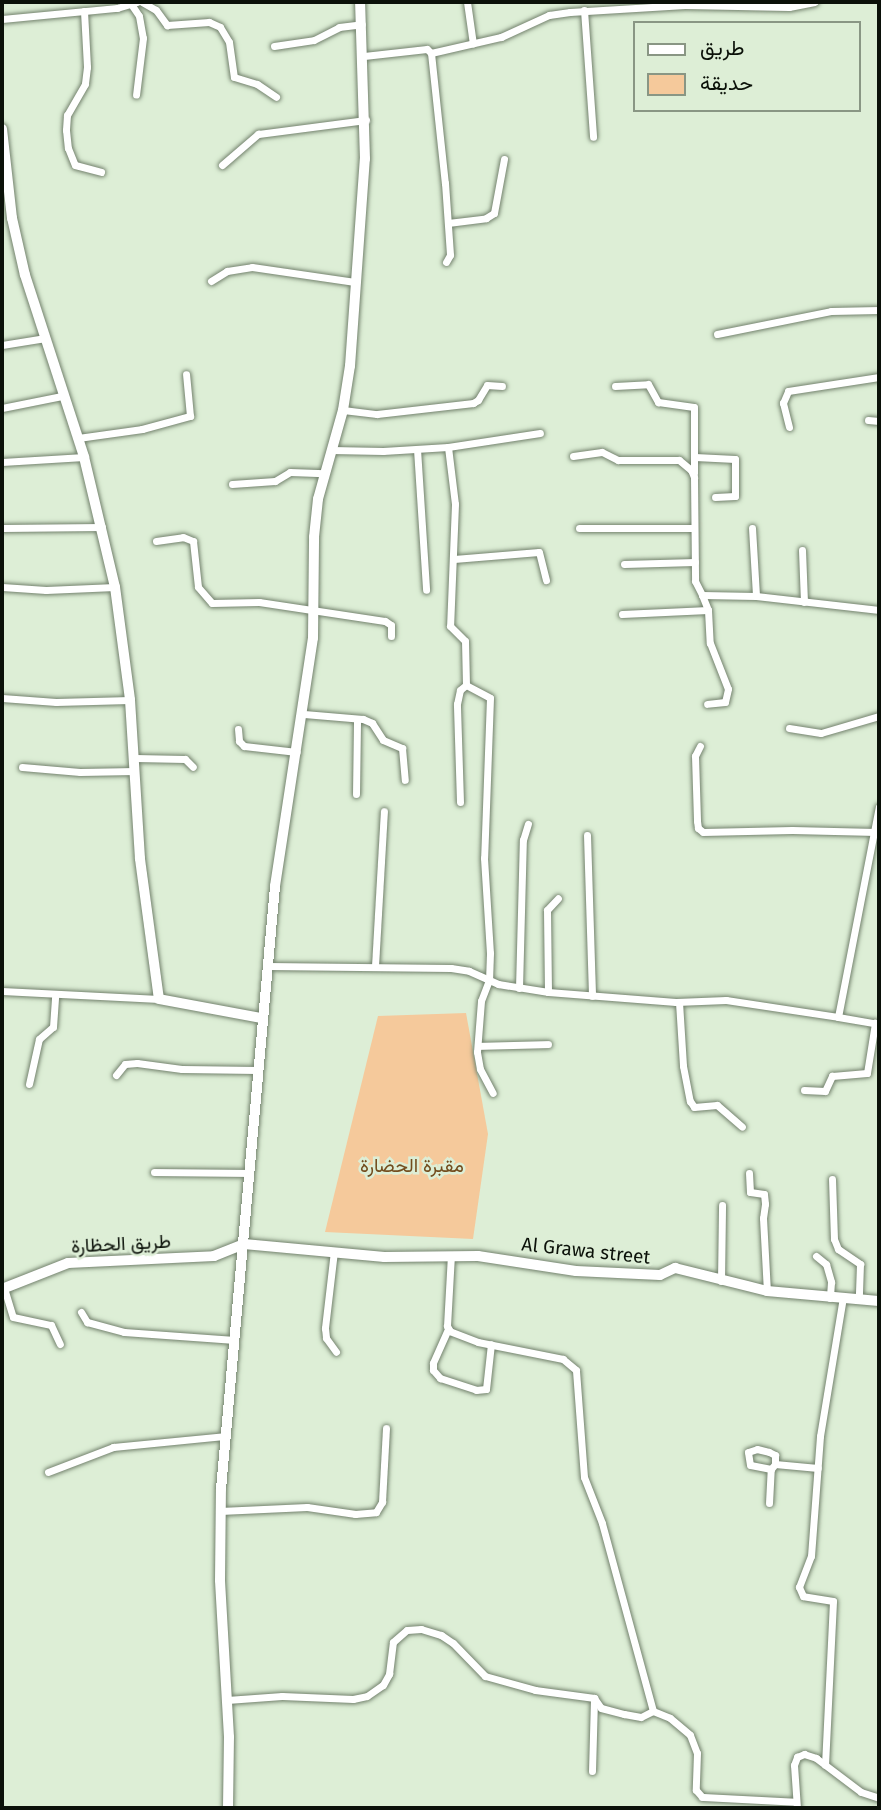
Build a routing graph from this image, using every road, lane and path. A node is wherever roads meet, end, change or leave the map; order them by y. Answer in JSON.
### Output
{"nodes":[{"id":1,"x":142,"y":2,"type":"edge"},
{"id":2,"x":360,"y":2,"type":"edge"},
{"id":3,"x":467,"y":2,"type":"edge"},
{"id":4,"x":815,"y":2,"type":"edge"},
{"id":5,"x":134,"y":3,"type":"edge"},
{"id":6,"x":685,"y":3,"type":"edge"},
{"id":7,"x":753,"y":4,"type":"edge"},
{"id":8,"x":584,"y":10,"type":"junction"},
{"id":9,"x":84,"y":11,"type":"junction"},
{"id":10,"x":2,"y":19,"type":"edge"},
{"id":11,"x":362,"y":24,"type":"junction"},
{"id":12,"x":473,"y":44,"type":"junction"},
{"id":13,"x":274,"y":46,"type":"dead end"},
{"id":14,"x":432,"y":53,"type":"junction"},
{"id":15,"x":364,"y":56,"type":"junction"},
{"id":16,"x":136,"y":95,"type":"dead end"},
{"id":17,"x":276,"y":97,"type":"dead end"},
{"id":18,"x":366,"y":120,"type":"junction"},
{"id":19,"x":2,"y":129,"type":"edge"},
{"id":20,"x":593,"y":137,"type":"dead end"},
{"id":21,"x":504,"y":159,"type":"dead end"},
{"id":22,"x":222,"y":165,"type":"dead end"},
{"id":23,"x":101,"y":172,"type":"dead end"},
{"id":24,"x":447,"y":223,"type":"junction"},
{"id":25,"x":446,"y":262,"type":"dead end"},
{"id":26,"x":211,"y":281,"type":"dead end"},
{"id":27,"x":355,"y":282,"type":"junction"},
{"id":28,"x":879,"y":310,"type":"edge"},
{"id":29,"x":717,"y":334,"type":"dead end"},
{"id":30,"x":45,"y":338,"type":"junction"},
{"id":31,"x":2,"y":345,"type":"edge"},
{"id":32,"x":186,"y":374,"type":"dead end"},
{"id":33,"x":879,"y":377,"type":"edge"},
{"id":34,"x":502,"y":386,"type":"dead end"},
{"id":35,"x":615,"y":386,"type":"dead end"},
{"id":36,"x":62,"y":396,"type":"junction"},
{"id":37,"x":2,"y":408,"type":"edge"},
{"id":38,"x":343,"y":410,"type":"junction"},
{"id":39,"x":868,"y":420,"type":"dead end"},
{"id":40,"x":879,"y":421,"type":"edge"},
{"id":41,"x":789,"y":427,"type":"dead end"},
{"id":42,"x":540,"y":433,"type":"dead end"},
{"id":43,"x":78,"y":438,"type":"junction"},
{"id":44,"x":449,"y":447,"type":"junction"},
{"id":45,"x":417,"y":449,"type":"junction"},
{"id":46,"x":331,"y":450,"type":"junction"},
{"id":47,"x":573,"y":456,"type":"dead end"},
{"id":48,"x":84,"y":457,"type":"junction"},
{"id":49,"x":695,"y":457,"type":"junction"},
{"id":50,"x":2,"y":462,"type":"edge"},
{"id":51,"x":324,"y":473,"type":"junction"},
{"id":52,"x":694,"y":477,"type":"junction"},
{"id":53,"x":232,"y":484,"type":"dead end"},
{"id":54,"x":715,"y":497,"type":"dead end"},
{"id":55,"x":103,"y":527,"type":"junction"},
{"id":56,"x":2,"y":528,"type":"edge"},
{"id":57,"x":579,"y":528,"type":"dead end"},
{"id":58,"x":694,"y":528,"type":"junction"},
{"id":59,"x":752,"y":528,"type":"dead end"},
{"id":60,"x":156,"y":541,"type":"dead end"},
{"id":61,"x":802,"y":550,"type":"dead end"},
{"id":62,"x":454,"y":559,"type":"junction"},
{"id":63,"x":695,"y":562,"type":"junction"},
{"id":64,"x":624,"y":564,"type":"dead end"},
{"id":65,"x":546,"y":580,"type":"dead end"},
{"id":66,"x":2,"y":587,"type":"edge"},
{"id":67,"x":115,"y":587,"type":"junction"},
{"id":68,"x":426,"y":590,"type":"dead end"},
{"id":69,"x":702,"y":595,"type":"junction"},
{"id":70,"x":756,"y":596,"type":"junction"},
{"id":71,"x":804,"y":602,"type":"junction"},
{"id":72,"x":313,"y":610,"type":"junction"},
{"id":73,"x":708,"y":610,"type":"junction"},
{"id":74,"x":879,"y":610,"type":"edge"},
{"id":75,"x":622,"y":614,"type":"dead end"},
{"id":76,"x":391,"y":636,"type":"dead end"},
{"id":77,"x":466,"y":685,"type":"junction"},
{"id":78,"x":2,"y":698,"type":"edge"},
{"id":79,"x":130,"y":700,"type":"junction"},
{"id":80,"x":707,"y":704,"type":"dead end"},
{"id":81,"x":304,"y":714,"type":"junction"},
{"id":82,"x":879,"y":716,"type":"edge"},
{"id":83,"x":357,"y":719,"type":"junction"},
{"id":84,"x":789,"y":728,"type":"dead end"},
{"id":85,"x":238,"y":729,"type":"dead end"},
{"id":86,"x":700,"y":746,"type":"dead end"},
{"id":87,"x":298,"y":752,"type":"junction"},
{"id":88,"x":135,"y":758,"type":"junction"},
{"id":89,"x":22,"y":767,"type":"dead end"},
{"id":90,"x":193,"y":767,"type":"dead end"},
{"id":91,"x":135,"y":771,"type":"junction"},
{"id":92,"x":405,"y":780,"type":"dead end"},
{"id":93,"x":356,"y":794,"type":"dead end"},
{"id":94,"x":460,"y":802,"type":"dead end"},
{"id":95,"x":879,"y":807,"type":"edge"},
{"id":96,"x":384,"y":811,"type":"dead end"},
{"id":97,"x":528,"y":824,"type":"dead end"},
{"id":98,"x":587,"y":835,"type":"dead end"},
{"id":99,"x":877,"y":837,"type":"edge"},
{"id":100,"x":558,"y":898,"type":"dead end"},
{"id":101,"x":267,"y":966,"type":"junction"},
{"id":102,"x":375,"y":966,"type":"junction"},
{"id":103,"x":489,"y":980,"type":"junction"},
{"id":104,"x":519,"y":988,"type":"junction"},
{"id":105,"x":2,"y":992,"type":"edge"},
{"id":106,"x":548,"y":992,"type":"junction"},
{"id":107,"x":55,"y":995,"type":"junction"},
{"id":108,"x":592,"y":996,"type":"junction"},
{"id":109,"x":159,"y":999,"type":"junction"},
{"id":110,"x":679,"y":1002,"type":"junction"},
{"id":111,"x":838,"y":1017,"type":"junction"},
{"id":112,"x":262,"y":1018,"type":"junction"},
{"id":113,"x":877,"y":1023,"type":"edge"},
{"id":114,"x":548,"y":1044,"type":"dead end"},
{"id":115,"x":478,"y":1046,"type":"junction"},
{"id":116,"x":257,"y":1070,"type":"junction"},
{"id":117,"x":116,"y":1075,"type":"dead end"},
{"id":118,"x":29,"y":1084,"type":"dead end"},
{"id":119,"x":804,"y":1090,"type":"dead end"},
{"id":120,"x":493,"y":1093,"type":"dead end"},
{"id":121,"x":742,"y":1127,"type":"dead end"},
{"id":122,"x":154,"y":1171,"type":"dead end"},
{"id":123,"x":749,"y":1172,"type":"dead end"},
{"id":124,"x":249,"y":1174,"type":"junction"},
{"id":125,"x":832,"y":1179,"type":"dead end"},
{"id":126,"x":722,"y":1205,"type":"dead end"},
{"id":127,"x":244,"y":1244,"type":"junction"},
{"id":128,"x":334,"y":1251,"type":"junction"},
{"id":129,"x":451,"y":1255,"type":"junction"},
{"id":130,"x":816,"y":1256,"type":"dead end"},
{"id":131,"x":721,"y":1282,"type":"junction"},
{"id":132,"x":3,"y":1288,"type":"edge"},
{"id":133,"x":767,"y":1291,"type":"junction"},
{"id":134,"x":843,"y":1297,"type":"junction"},
{"id":135,"x":830,"y":1298,"type":"junction"},
{"id":136,"x":859,"y":1299,"type":"junction"},
{"id":137,"x":879,"y":1301,"type":"edge"},
{"id":138,"x":81,"y":1312,"type":"dead end"},
{"id":139,"x":448,"y":1329,"type":"junction"},
{"id":140,"x":235,"y":1340,"type":"junction"},
{"id":141,"x":60,"y":1344,"type":"dead end"},
{"id":142,"x":491,"y":1344,"type":"junction"},
{"id":143,"x":336,"y":1352,"type":"dead end"},
{"id":144,"x":386,"y":1428,"type":"dead end"},
{"id":145,"x":226,"y":1436,"type":"junction"},
{"id":146,"x":818,"y":1468,"type":"junction"},
{"id":147,"x":48,"y":1472,"type":"dead end"},
{"id":148,"x":769,"y":1503,"type":"dead end"},
{"id":149,"x":220,"y":1511,"type":"junction"},
{"id":150,"x":594,"y":1698,"type":"junction"},
{"id":151,"x":228,"y":1700,"type":"junction"},
{"id":152,"x":653,"y":1712,"type":"junction"},
{"id":153,"x":825,"y":1765,"type":"junction"},
{"id":154,"x":592,"y":1771,"type":"dead end"},
{"id":155,"x":879,"y":1798,"type":"edge"},
{"id":156,"x":797,"y":1805,"type":"edge"},
{"id":157,"x":228,"y":1808,"type":"edge"}],
"edges":[{"from":1,"to":17,"type":"street"},
{"from":2,"to":11,"type":"street"},
{"from":3,"to":12,"type":"street"},
{"from":4,"to":7,"type":"street"},
{"from":5,"to":9,"type":"street"},
{"from":5,"to":16,"type":"street"},
{"from":6,"to":7,"type":"street"},
{"from":6,"to":8,"type":"street"},
{"from":8,"to":12,"type":"street"},
{"from":8,"to":20,"type":"street"},
{"from":9,"to":10,"type":"street"},
{"from":9,"to":23,"type":"street"},
{"from":11,"to":13,"type":"street"},
{"from":11,"to":15,"type":"street"},
{"from":12,"to":14,"type":"street"},
{"from":14,"to":15,"type":"street"},
{"from":14,"to":24,"type":"street"},
{"from":15,"to":18,"type":"street"},
{"from":18,"to":22,"type":"street"},
{"from":18,"to":27,"type":"street"},
{"from":19,"to":30,"type":"street"},
{"from":21,"to":24,"type":"street"},
{"from":24,"to":25,"type":"street"},
{"from":26,"to":27,"type":"street"},
{"from":27,"to":38,"type":"street"},
{"from":28,"to":29,"type":"street"},
{"from":30,"to":31,"type":"street"},
{"from":30,"to":36,"type":"street"},
{"from":32,"to":43,"type":"street"},
{"from":33,"to":41,"type":"street"},
{"from":34,"to":38,"type":"street"},
{"from":35,"to":49,"type":"street"},
{"from":36,"to":37,"type":"street"},
{"from":36,"to":43,"type":"street"},
{"from":38,"to":46,"type":"street"},
{"from":39,"to":40,"type":"street"},
{"from":42,"to":44,"type":"street"},
{"from":43,"to":48,"type":"street"},
{"from":44,"to":45,"type":"street"},
{"from":44,"to":62,"type":"street"},
{"from":45,"to":46,"type":"street"},
{"from":45,"to":68,"type":"street"},
{"from":46,"to":51,"type":"street"},
{"from":47,"to":52,"type":"street"},
{"from":48,"to":50,"type":"street"},
{"from":48,"to":55,"type":"street"},
{"from":49,"to":52,"type":"street"},
{"from":49,"to":54,"type":"street"},
{"from":51,"to":53,"type":"street"},
{"from":51,"to":72,"type":"street"},
{"from":52,"to":58,"type":"street"},
{"from":55,"to":56,"type":"street"},
{"from":55,"to":67,"type":"street"},
{"from":57,"to":58,"type":"street"},
{"from":58,"to":63,"type":"street"},
{"from":59,"to":70,"type":"street"},
{"from":60,"to":72,"type":"street"},
{"from":61,"to":71,"type":"street"},
{"from":62,"to":65,"type":"street"},
{"from":62,"to":77,"type":"street"},
{"from":63,"to":64,"type":"street"},
{"from":63,"to":69,"type":"street"},
{"from":66,"to":67,"type":"street"},
{"from":67,"to":79,"type":"street"},
{"from":69,"to":70,"type":"street"},
{"from":69,"to":73,"type":"street"},
{"from":70,"to":71,"type":"street"},
{"from":71,"to":74,"type":"street"},
{"from":72,"to":76,"type":"street"},
{"from":72,"to":81,"type":"street"},
{"from":73,"to":75,"type":"street"},
{"from":73,"to":80,"type":"street"},
{"from":77,"to":94,"type":"street"},
{"from":77,"to":103,"type":"street"},
{"from":78,"to":79,"type":"street"},
{"from":79,"to":88,"type":"street"},
{"from":81,"to":83,"type":"street"},
{"from":81,"to":87,"type":"street"},
{"from":82,"to":84,"type":"street"},
{"from":83,"to":92,"type":"street"},
{"from":83,"to":93,"type":"street"},
{"from":85,"to":87,"type":"street"},
{"from":86,"to":99,"type":"street"},
{"from":87,"to":101,"type":"street"},
{"from":88,"to":90,"type":"street"},
{"from":88,"to":91,"type":"street"},
{"from":89,"to":91,"type":"street"},
{"from":91,"to":109,"type":"street"},
{"from":95,"to":99,"type":"street"},
{"from":96,"to":102,"type":"street"},
{"from":97,"to":104,"type":"street"},
{"from":98,"to":108,"type":"street"},
{"from":99,"to":111,"type":"street"},
{"from":100,"to":106,"type":"street"},
{"from":101,"to":102,"type":"street"},
{"from":101,"to":112,"type":"street"},
{"from":102,"to":103,"type":"street"},
{"from":103,"to":104,"type":"street"},
{"from":103,"to":115,"type":"street"},
{"from":104,"to":106,"type":"street"},
{"from":105,"to":107,"type":"street"},
{"from":106,"to":108,"type":"street"},
{"from":107,"to":109,"type":"street"},
{"from":107,"to":118,"type":"street"},
{"from":108,"to":110,"type":"street"},
{"from":109,"to":112,"type":"street"},
{"from":110,"to":111,"type":"street"},
{"from":110,"to":121,"type":"street"},
{"from":111,"to":113,"type":"street"},
{"from":112,"to":116,"type":"street"},
{"from":113,"to":119,"type":"street"},
{"from":114,"to":115,"type":"street"},
{"from":115,"to":120,"type":"street"},
{"from":116,"to":117,"type":"street"},
{"from":116,"to":124,"type":"street"},
{"from":122,"to":124,"type":"street"},
{"from":123,"to":133,"type":"street"},
{"from":124,"to":127,"type":"street"},
{"from":125,"to":136,"type":"street"},
{"from":126,"to":131,"type":"street"},
{"from":127,"to":128,"type":"street","name":"Al Grawa street"},
{"from":127,"to":132,"type":"street","name":"طريق الحظارة"},
{"from":127,"to":140,"type":"street"},
{"from":128,"to":129,"type":"street","name":"Al Grawa street"},
{"from":128,"to":143,"type":"street"},
{"from":129,"to":131,"type":"street","name":"Al Grawa street"},
{"from":129,"to":139,"type":"street"},
{"from":130,"to":135,"type":"street"},
{"from":131,"to":133,"type":"street","name":"Al Grawa street"},
{"from":132,"to":141,"type":"street"},
{"from":133,"to":135,"type":"street","name":"Al Grawa street"},
{"from":134,"to":135,"type":"street","name":"Al Grawa street"},
{"from":134,"to":136,"type":"street","name":"Al Grawa street"},
{"from":134,"to":146,"type":"street"},
{"from":136,"to":137,"type":"street","name":"Al Grawa street"},
{"from":138,"to":140,"type":"street"},
{"from":139,"to":142,"type":"street"},
{"from":139,"to":142,"type":"street"},
{"from":140,"to":145,"type":"street"},
{"from":142,"to":152,"type":"street"},
{"from":144,"to":149,"type":"street"},
{"from":145,"to":147,"type":"street"},
{"from":145,"to":149,"type":"street"},
{"from":146,"to":148,"type":"street"},
{"from":146,"to":153,"type":"street"},
{"from":149,"to":151,"type":"street"},
{"from":150,"to":151,"type":"street"},
{"from":150,"to":152,"type":"street"},
{"from":150,"to":154,"type":"street"},
{"from":151,"to":157,"type":"street"},
{"from":152,"to":156,"type":"street"},
{"from":153,"to":155,"type":"street"},
{"from":153,"to":156,"type":"street"}]}
